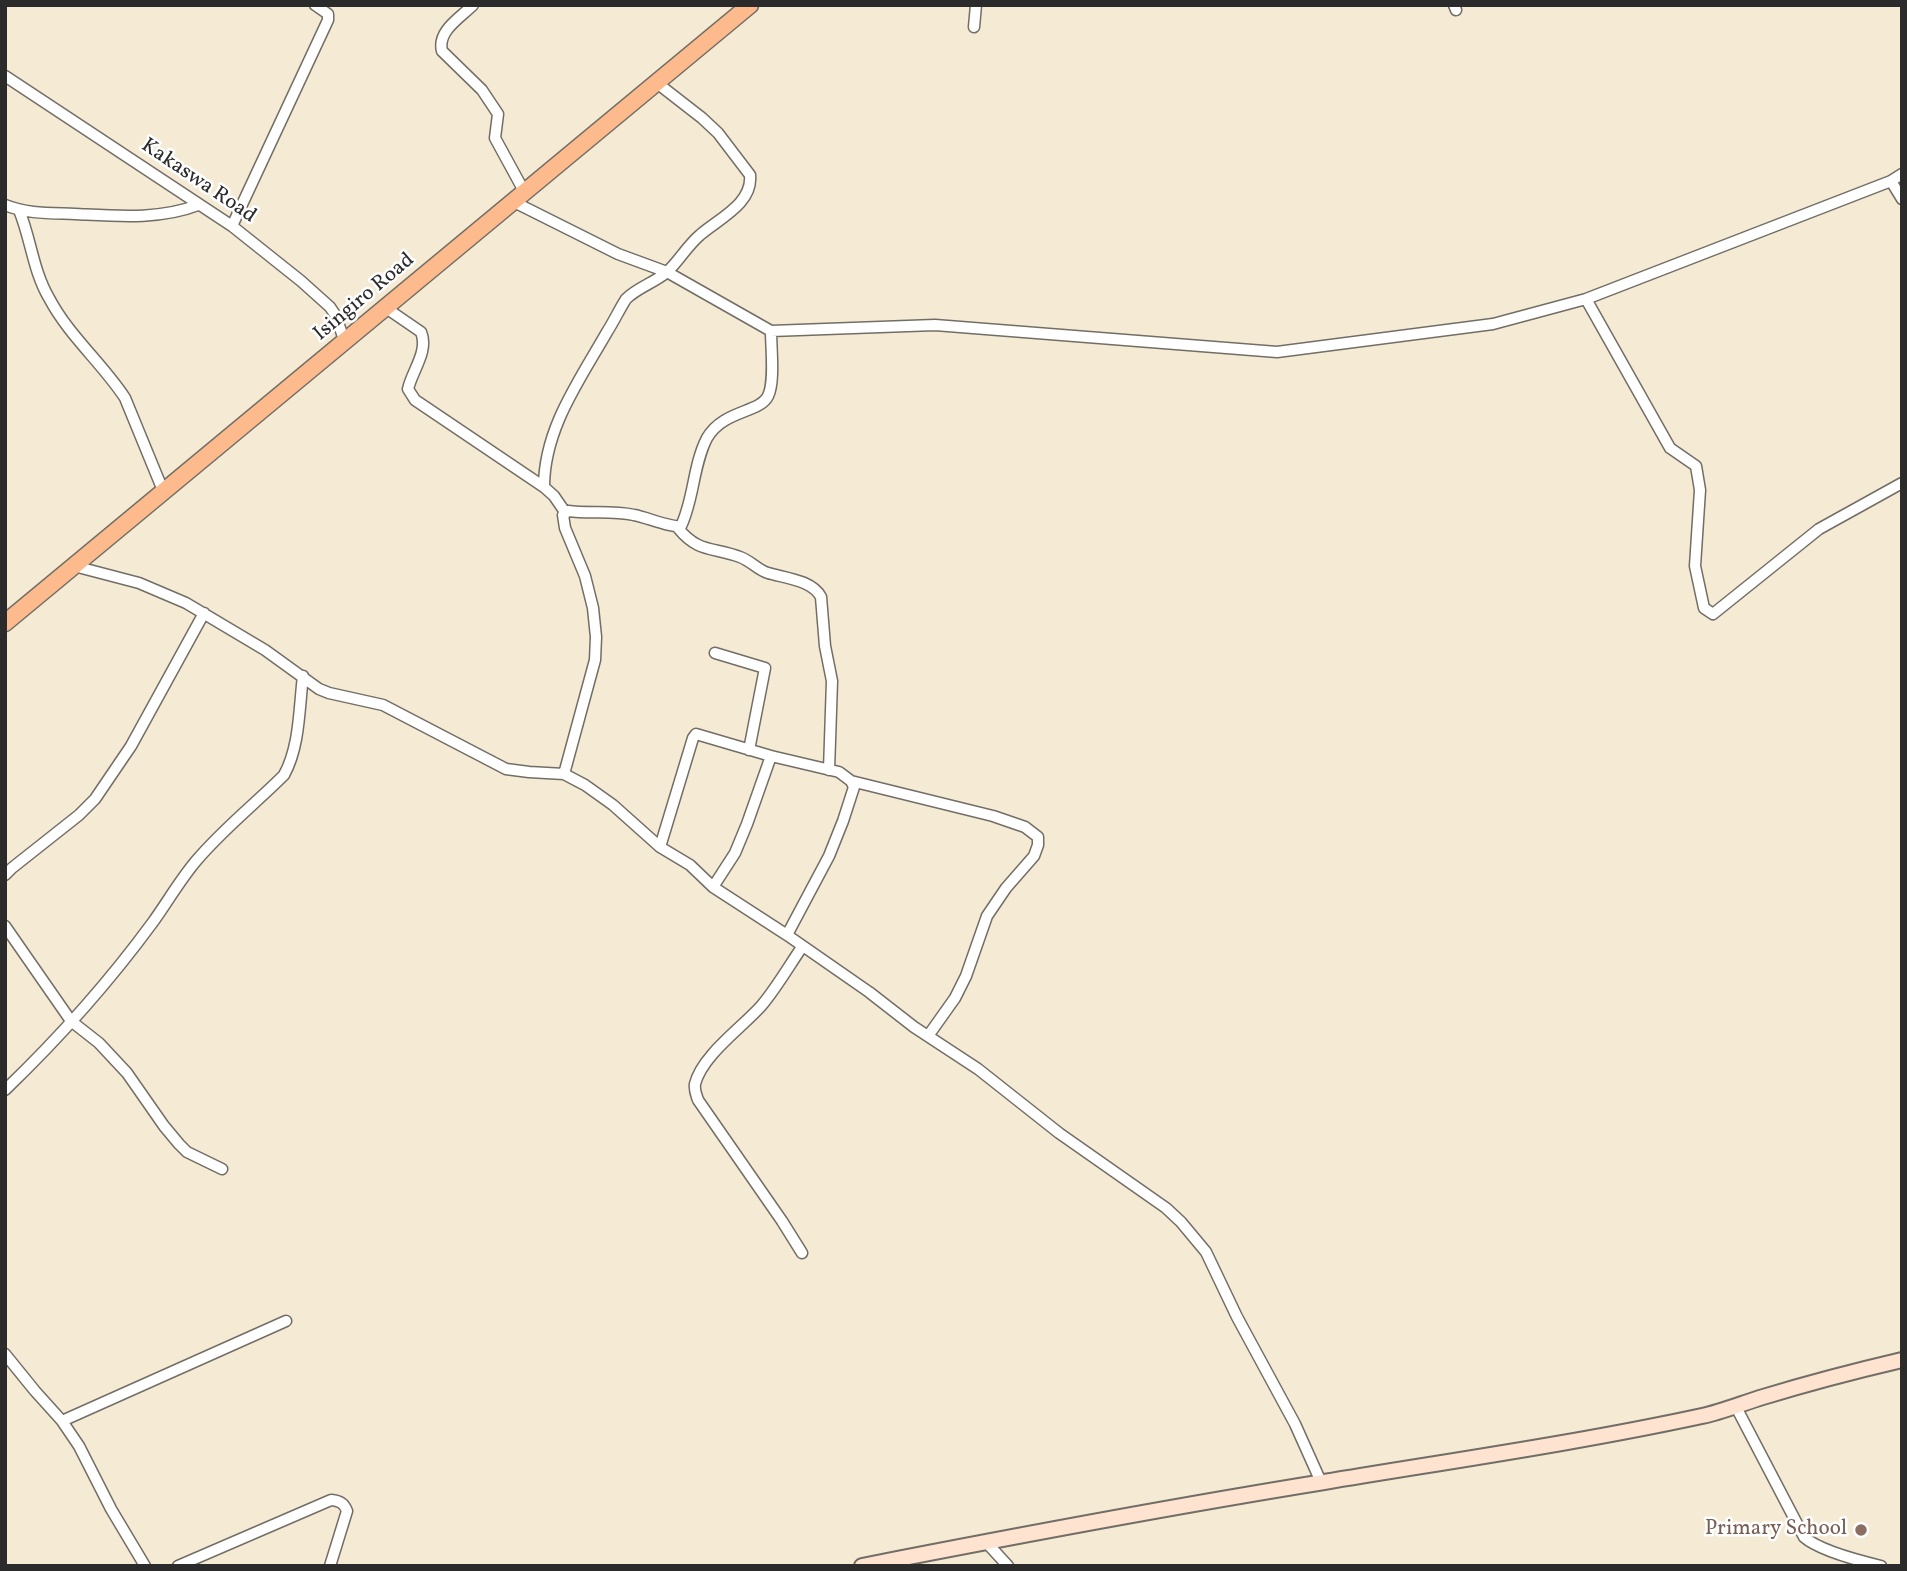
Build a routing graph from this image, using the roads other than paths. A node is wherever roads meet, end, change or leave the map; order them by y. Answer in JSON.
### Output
{"nodes":[{"id":1,"x":315,"y":5,"type":"edge"},
{"id":2,"x":473,"y":5,"type":"edge"},
{"id":3,"x":750,"y":5,"type":"edge"},
{"id":4,"x":976,"y":5,"type":"edge"},
{"id":5,"x":974,"y":27,"type":"dead end"},
{"id":6,"x":5,"y":76,"type":"edge"},
{"id":7,"x":657,"y":83,"type":"junction"},
{"id":8,"x":1902,"y":174,"type":"edge"},
{"id":9,"x":1891,"y":181,"type":"junction"},
{"id":10,"x":519,"y":197,"type":"junction"},
{"id":11,"x":1902,"y":199,"type":"edge"},
{"id":12,"x":5,"y":205,"type":"edge"},
{"id":13,"x":198,"y":205,"type":"junction"},
{"id":14,"x":19,"y":210,"type":"junction"},
{"id":15,"x":232,"y":226,"type":"junction"},
{"id":16,"x":667,"y":272,"type":"junction"},
{"id":17,"x":1586,"y":299,"type":"junction"},
{"id":18,"x":386,"y":308,"type":"junction"},
{"id":19,"x":771,"y":331,"type":"junction"},
{"id":20,"x":345,"y":343,"type":"junction"},
{"id":21,"x":1902,"y":483,"type":"edge"},
{"id":22,"x":544,"y":487,"type":"junction"},
{"id":23,"x":164,"y":493,"type":"junction"},
{"id":24,"x":565,"y":512,"type":"junction"},
{"id":25,"x":678,"y":528,"type":"junction"},
{"id":26,"x":74,"y":566,"type":"junction"},
{"id":27,"x":204,"y":613,"type":"junction"},
{"id":28,"x":5,"y":623,"type":"edge"},
{"id":29,"x":715,"y":653,"type":"dead end"},
{"id":30,"x":303,"y":676,"type":"junction"},
{"id":31,"x":749,"y":750,"type":"junction"},
{"id":32,"x":772,"y":757,"type":"junction"},
{"id":33,"x":829,"y":770,"type":"junction"},
{"id":34,"x":564,"y":774,"type":"junction"},
{"id":35,"x":851,"y":781,"type":"junction"},
{"id":36,"x":660,"y":847,"type":"junction"},
{"id":37,"x":5,"y":875,"type":"edge"},
{"id":38,"x":713,"y":887,"type":"junction"},
{"id":39,"x":5,"y":926,"type":"edge"},
{"id":40,"x":787,"y":935,"type":"junction"},
{"id":41,"x":802,"y":947,"type":"junction"},
{"id":42,"x":71,"y":1021,"type":"junction"},
{"id":43,"x":928,"y":1036,"type":"junction"},
{"id":44,"x":5,"y":1090,"type":"edge"},
{"id":45,"x":222,"y":1168,"type":"dead end"},
{"id":46,"x":802,"y":1253,"type":"dead end"},
{"id":47,"x":286,"y":1321,"type":"dead end"},
{"id":48,"x":5,"y":1354,"type":"edge"},
{"id":49,"x":1902,"y":1360,"type":"edge"},
{"id":50,"x":1735,"y":1405,"type":"junction"},
{"id":51,"x":62,"y":1421,"type":"junction"},
{"id":52,"x":1321,"y":1482,"type":"junction"},
{"id":53,"x":986,"y":1542,"type":"junction"},
{"id":54,"x":145,"y":1566,"type":"edge"},
{"id":55,"x":178,"y":1566,"type":"edge"},
{"id":56,"x":330,"y":1566,"type":"edge"},
{"id":57,"x":862,"y":1566,"type":"edge"},
{"id":58,"x":1008,"y":1566,"type":"edge"},
{"id":59,"x":1881,"y":1566,"type":"edge"}],
"edges":[{"from":1,"to":15,"type":"street"},
{"from":2,"to":10,"type":"street"},
{"from":3,"to":7,"type":"main road","name":"Isingiro Road"},
{"from":4,"to":5,"type":"street"},
{"from":6,"to":13,"type":"street","name":"Kakaswa Road"},
{"from":7,"to":10,"type":"main road","name":"Isingiro Road"},
{"from":7,"to":16,"type":"street"},
{"from":8,"to":9,"type":"street"},
{"from":9,"to":11,"type":"street"},
{"from":9,"to":17,"type":"street"},
{"from":10,"to":16,"type":"street"},
{"from":10,"to":18,"type":"main road","name":"Isingiro Road"},
{"from":12,"to":14,"type":"street"},
{"from":13,"to":14,"type":"street"},
{"from":13,"to":15,"type":"street","name":"Kakaswa Road"},
{"from":14,"to":23,"type":"street"},
{"from":15,"to":20,"type":"street","name":"Kakaswa Road"},
{"from":16,"to":19,"type":"street"},
{"from":16,"to":22,"type":"street"},
{"from":17,"to":19,"type":"street"},
{"from":17,"to":21,"type":"street"},
{"from":18,"to":20,"type":"main road","name":"Isingiro Road"},
{"from":18,"to":22,"type":"street"},
{"from":19,"to":25,"type":"street"},
{"from":20,"to":23,"type":"main road","name":"Isingiro Road"},
{"from":22,"to":24,"type":"street"},
{"from":23,"to":26,"type":"main road","name":"Isingiro Road"},
{"from":24,"to":25,"type":"street"},
{"from":24,"to":34,"type":"street"},
{"from":25,"to":33,"type":"street"},
{"from":26,"to":27,"type":"street"},
{"from":26,"to":28,"type":"main road","name":"Isingiro Road"},
{"from":27,"to":30,"type":"street"},
{"from":27,"to":37,"type":"street"},
{"from":29,"to":31,"type":"street"},
{"from":30,"to":34,"type":"street"},
{"from":30,"to":42,"type":"street"},
{"from":31,"to":32,"type":"street"},
{"from":31,"to":36,"type":"street"},
{"from":32,"to":33,"type":"street"},
{"from":32,"to":38,"type":"street"},
{"from":33,"to":35,"type":"street"},
{"from":34,"to":36,"type":"street"},
{"from":35,"to":40,"type":"street"},
{"from":35,"to":43,"type":"street"},
{"from":36,"to":38,"type":"street"},
{"from":38,"to":40,"type":"street"},
{"from":39,"to":42,"type":"street"},
{"from":40,"to":41,"type":"street"},
{"from":41,"to":43,"type":"street"},
{"from":41,"to":46,"type":"street"},
{"from":42,"to":44,"type":"street"},
{"from":42,"to":45,"type":"street"},
{"from":43,"to":52,"type":"street"},
{"from":47,"to":51,"type":"street"},
{"from":48,"to":51,"type":"street"},
{"from":49,"to":50,"type":"main road"},
{"from":50,"to":52,"type":"main road"},
{"from":50,"to":59,"type":"street"},
{"from":51,"to":54,"type":"street"},
{"from":52,"to":53,"type":"main road"},
{"from":53,"to":57,"type":"main road"},
{"from":53,"to":58,"type":"street"},
{"from":55,"to":56,"type":"street"}]}
